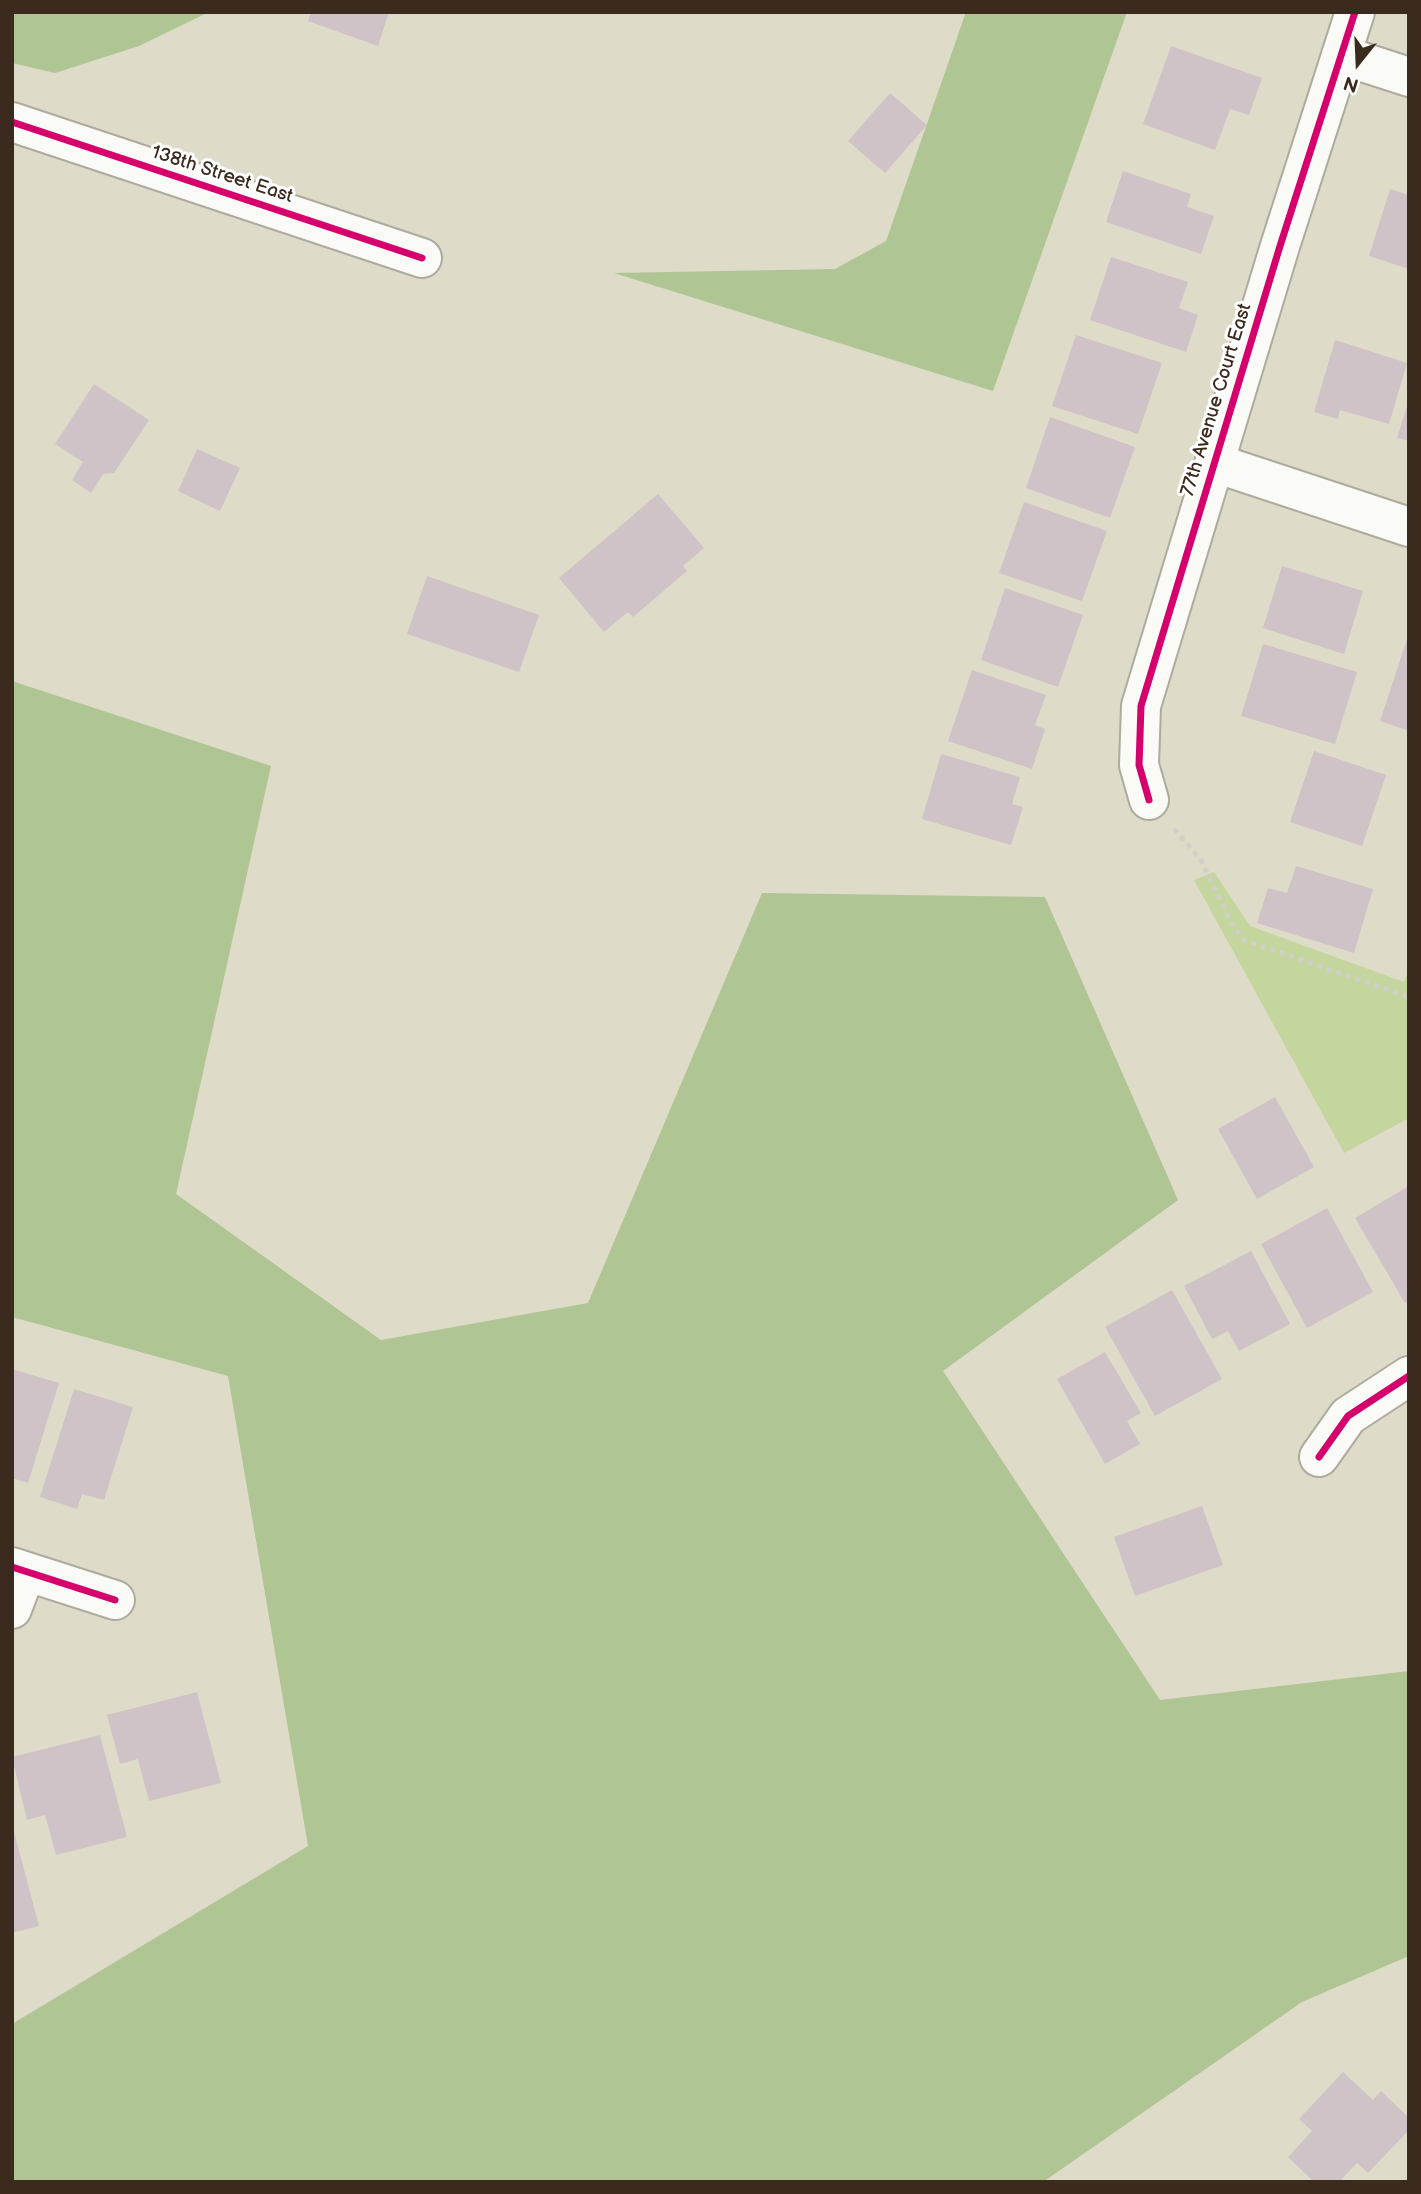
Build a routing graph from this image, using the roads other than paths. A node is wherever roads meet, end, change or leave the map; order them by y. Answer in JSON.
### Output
{"nodes":[{"id":1,"x":1355,"y":12,"type":"edge"},
{"id":2,"x":1341,"y":55,"type":"junction"},
{"id":3,"x":1409,"y":77,"type":"edge"},
{"id":4,"x":12,"y":122,"type":"edge"},
{"id":5,"x":422,"y":258,"type":"dead end"},
{"id":6,"x":1215,"y":463,"type":"junction"},
{"id":7,"x":1409,"y":527,"type":"edge"},
{"id":8,"x":1149,"y":800,"type":"road end"},
{"id":9,"x":1409,"y":1376,"type":"edge"},
{"id":10,"x":1320,"y":1457,"type":"dead end"},
{"id":11,"x":19,"y":1569,"type":"edge"},
{"id":12,"x":115,"y":1600,"type":"dead end"},
{"id":13,"x":12,"y":1609,"type":"edge"}],
"edges":[{"from":1,"to":2,"type":"street","name":"77th Avenue Court East"},
{"from":2,"to":3,"type":"street"},
{"from":2,"to":6,"type":"street","name":"77th Avenue Court East"},
{"from":4,"to":5,"type":"street","name":"138th Street East"},
{"from":6,"to":7,"type":"street"},
{"from":6,"to":8,"type":"street","name":"77th Avenue Court East"},
{"from":9,"to":10,"type":"street"},
{"from":11,"to":12,"type":"street"},
{"from":11,"to":13,"type":"street"}]}
